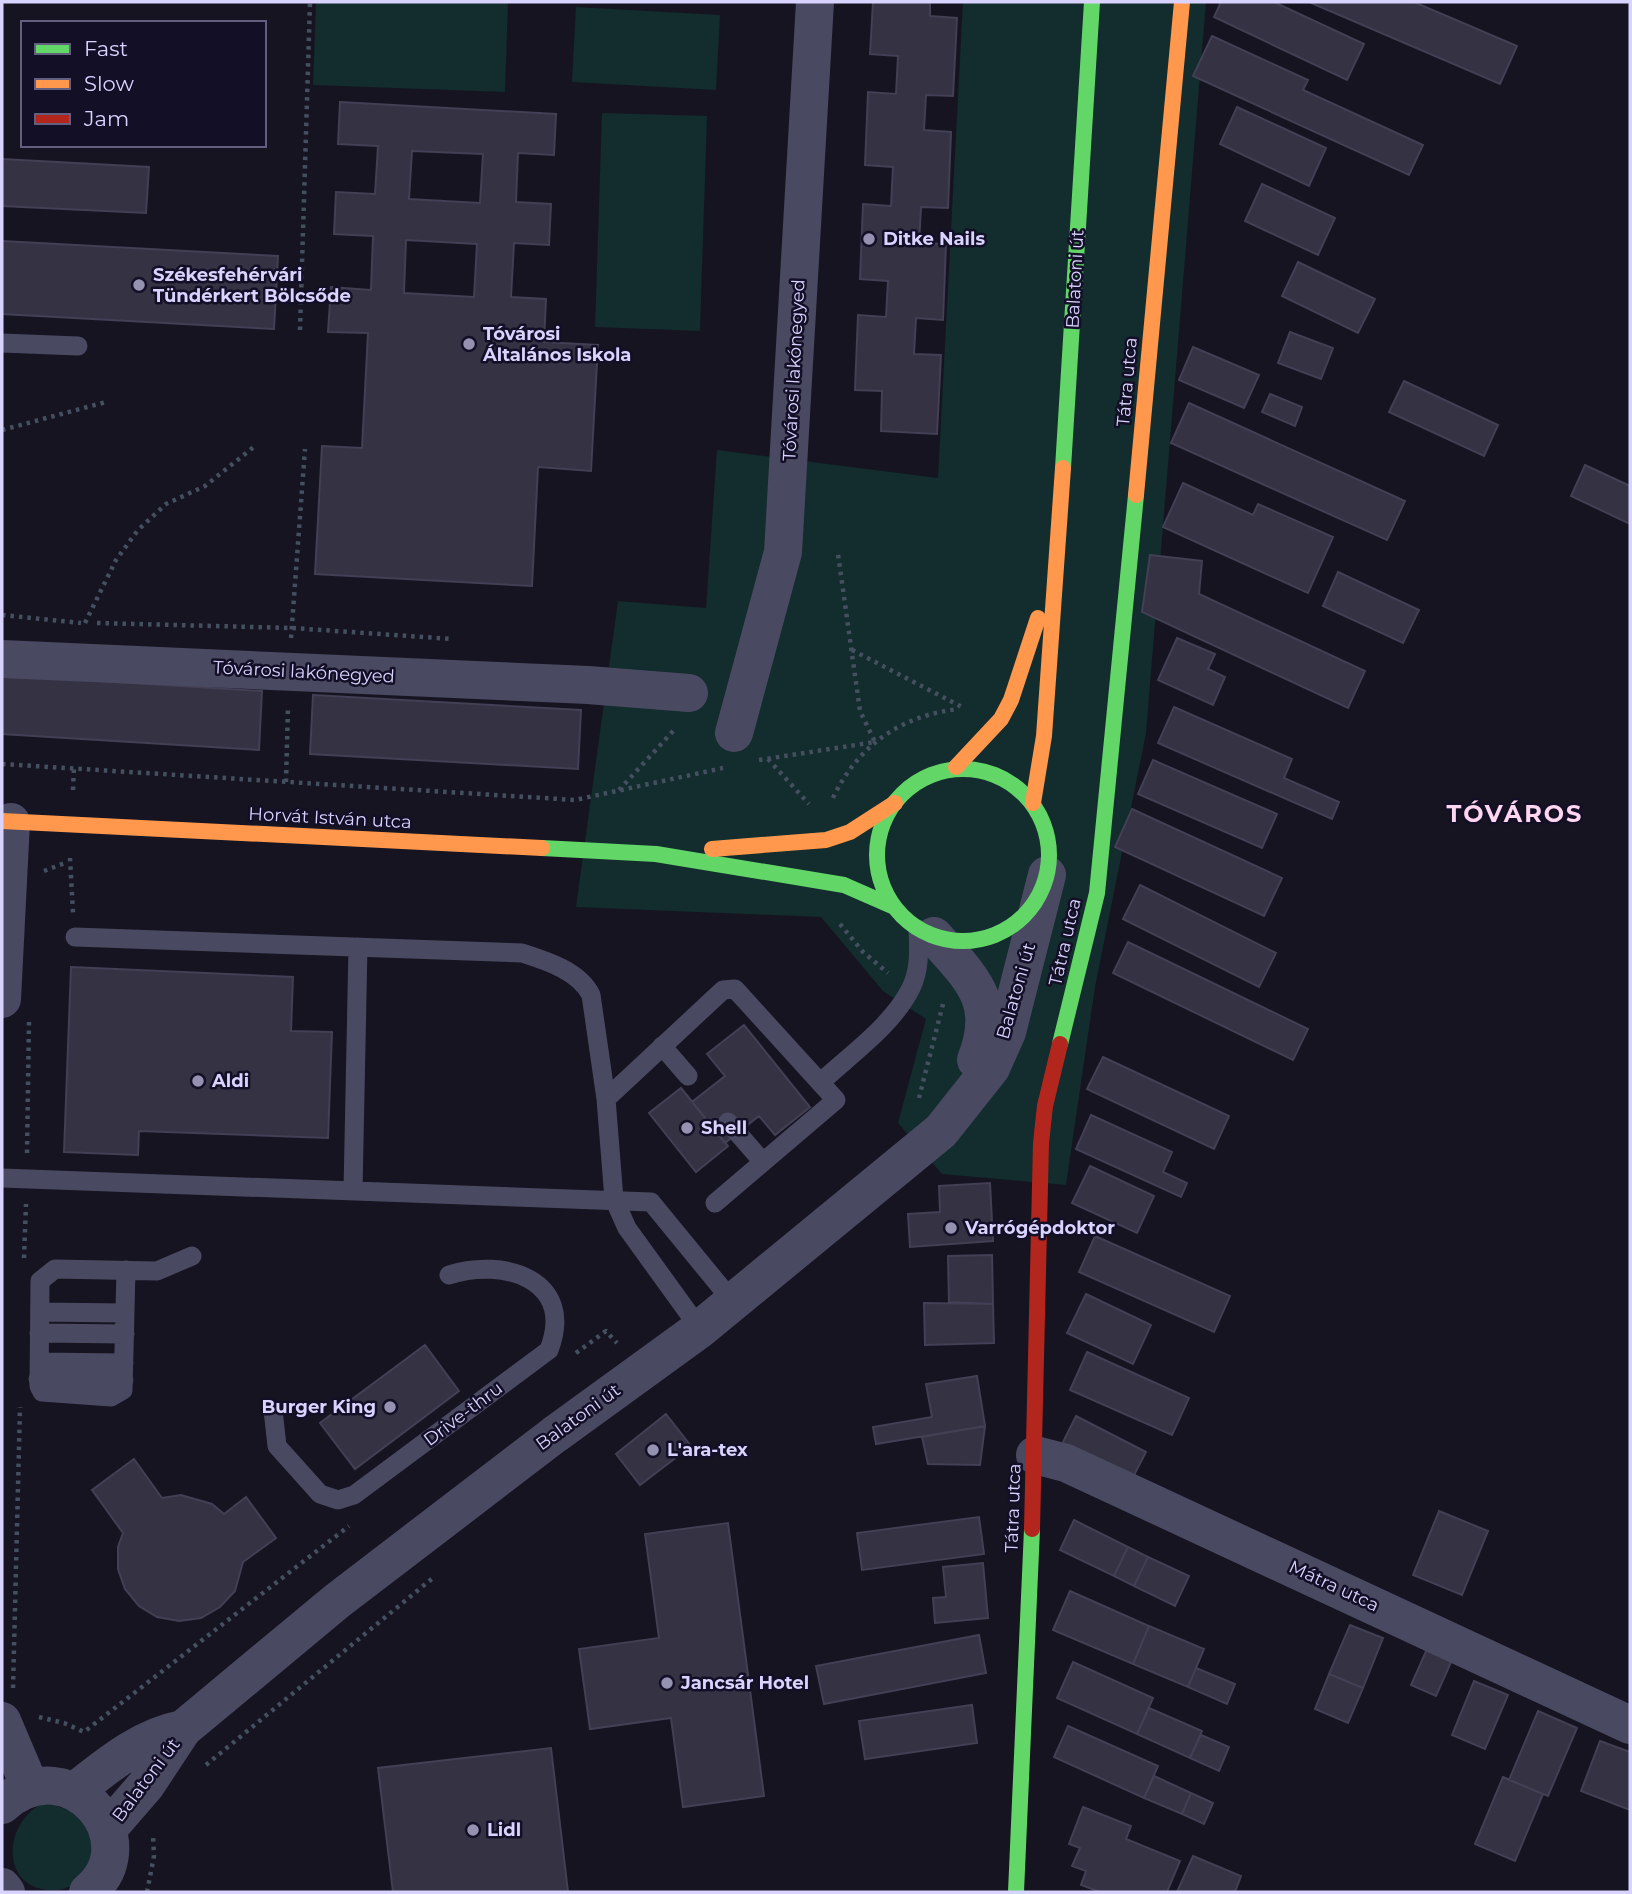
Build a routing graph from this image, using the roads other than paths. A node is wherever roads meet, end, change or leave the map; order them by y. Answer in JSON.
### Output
{"nodes":[{"id":1,"x":815,"y":2,"type":"edge"},
{"id":2,"x":1093,"y":2,"type":"edge"},
{"id":3,"x":1182,"y":2,"type":"edge"},
{"id":4,"x":2,"y":343,"type":"edge"},
{"id":5,"x":78,"y":346,"type":"dead end"},
{"id":6,"x":1058,"y":556,"type":"junction"},
{"id":7,"x":2,"y":659,"type":"edge"},
{"id":8,"x":682,"y":692,"type":"road end"},
{"id":9,"x":734,"y":733,"type":"road end"},
{"id":10,"x":956,"y":767,"type":"junction"},
{"id":11,"x":895,"y":803,"type":"junction"},
{"id":12,"x":1033,"y":803,"type":"junction"},
{"id":13,"x":7,"y":821,"type":"edge"},
{"id":14,"x":656,"y":854,"type":"junction"},
{"id":15,"x":1048,"y":875,"type":"junction"},
{"id":16,"x":892,"y":906,"type":"junction"},
{"id":17,"x":926,"y":933,"type":"junction"},
{"id":18,"x":75,"y":937,"type":"road end"},
{"id":19,"x":358,"y":947,"type":"junction"},
{"id":20,"x":16,"y":1007,"type":"edge"},
{"id":21,"x":662,"y":1046,"type":"junction"},
{"id":22,"x":688,"y":1076,"type":"dead end"},
{"id":23,"x":821,"y":1082,"type":"junction"},
{"id":24,"x":606,"y":1099,"type":"junction"},
{"id":25,"x":968,"y":1100,"type":"junction"},
{"id":26,"x":728,"y":1122,"type":"dead end"},
{"id":27,"x":763,"y":1162,"type":"junction"},
{"id":28,"x":2,"y":1178,"type":"edge"},
{"id":29,"x":352,"y":1190,"type":"junction"},
{"id":30,"x":614,"y":1199,"type":"junction"},
{"id":31,"x":715,"y":1203,"type":"dead end"},
{"id":32,"x":192,"y":1256,"type":"dead end"},
{"id":33,"x":126,"y":1270,"type":"junction"},
{"id":34,"x":449,"y":1275,"type":"dead end"},
{"id":35,"x":733,"y":1302,"type":"junction"},
{"id":36,"x":40,"y":1312,"type":"junction"},
{"id":37,"x":125,"y":1313,"type":"junction"},
{"id":38,"x":699,"y":1329,"type":"junction"},
{"id":39,"x":39,"y":1333,"type":"junction"},
{"id":40,"x":125,"y":1334,"type":"junction"},
{"id":41,"x":39,"y":1370,"type":"junction"},
{"id":42,"x":124,"y":1372,"type":"junction"},
{"id":43,"x":273,"y":1410,"type":"dead end"},
{"id":44,"x":1035,"y":1455,"type":"junction"},
{"id":45,"x":16,"y":1712,"type":"edge"},
{"id":46,"x":1630,"y":1726,"type":"edge"},
{"id":47,"x":183,"y":1729,"type":"junction"},
{"id":48,"x":75,"y":1791,"type":"junction"},
{"id":49,"x":16,"y":1796,"type":"edge"},
{"id":50,"x":107,"y":1830,"type":"junction"},
{"id":51,"x":2,"y":1887,"type":"edge"},
{"id":52,"x":92,"y":1891,"type":"edge"},
{"id":53,"x":6,"y":1892,"type":"edge"},
{"id":54,"x":1016,"y":1892,"type":"edge"}],
"edges":[{"from":1,"to":9,"type":"street","name":"Tóvárosi lakónegyed"},
{"from":2,"to":6,"type":"main road","name":"Balatoni út"},
{"from":3,"to":44,"type":"main road","name":"Tátra utca"},
{"from":4,"to":5,"type":"lane"},
{"from":6,"to":10,"type":"main road","name":"Balatoni út"},
{"from":6,"to":12,"type":"main road","name":"Balatoni út"},
{"from":7,"to":8,"type":"street","name":"Tóvárosi lakónegyed"},
{"from":10,"to":11,"type":"main road"},
{"from":10,"to":12,"type":"main road"},
{"from":11,"to":14,"type":"main road","name":"Horvát István utca"},
{"from":11,"to":16,"type":"main road"},
{"from":12,"to":15,"type":"main road"},
{"from":13,"to":14,"type":"main road","name":"Horvát István utca"},
{"from":13,"to":20,"type":"street"},
{"from":14,"to":16,"type":"main road","name":"Horvát István utca"},
{"from":15,"to":17,"type":"main road"},
{"from":15,"to":25,"type":"street","name":"Balatoni út"},
{"from":16,"to":17,"type":"main road"},
{"from":17,"to":23,"type":"lane"},
{"from":17,"to":25,"type":"street","name":"Balatoni út"},
{"from":18,"to":19,"type":"lane"},
{"from":19,"to":24,"type":"lane"},
{"from":19,"to":29,"type":"lane"},
{"from":21,"to":22,"type":"lane"},
{"from":21,"to":23,"type":"lane"},
{"from":21,"to":24,"type":"lane"},
{"from":23,"to":27,"type":"lane"},
{"from":24,"to":30,"type":"lane"},
{"from":25,"to":35,"type":"street","name":"Balatoni út"},
{"from":26,"to":27,"type":"lane"},
{"from":27,"to":31,"type":"lane"},
{"from":28,"to":29,"type":"lane"},
{"from":29,"to":30,"type":"lane"},
{"from":30,"to":35,"type":"lane"},
{"from":30,"to":38,"type":"lane"},
{"from":32,"to":33,"type":"lane"},
{"from":33,"to":36,"type":"lane"},
{"from":33,"to":37,"type":"lane"},
{"from":34,"to":43,"type":"lane","name":"Drive-thru"},
{"from":35,"to":38,"type":"street","name":"Balatoni út"},
{"from":36,"to":37,"type":"lane"},
{"from":36,"to":39,"type":"lane"},
{"from":37,"to":40,"type":"lane"},
{"from":38,"to":47,"type":"street","name":"Balatoni út"},
{"from":39,"to":40,"type":"lane"},
{"from":39,"to":41,"type":"lane"},
{"from":40,"to":42,"type":"lane"},
{"from":41,"to":42,"type":"lane"},
{"from":41,"to":42,"type":"lane"},
{"from":44,"to":46,"type":"street","name":"Mátra utca"},
{"from":44,"to":54,"type":"main road","name":"Tátra utca"},
{"from":45,"to":49,"type":"street"},
{"from":47,"to":48,"type":"street","name":"Balatoni út"},
{"from":47,"to":50,"type":"street","name":"Balatoni út"},
{"from":48,"to":49,"type":"street"},
{"from":48,"to":50,"type":"street"},
{"from":50,"to":52,"type":"street"},
{"from":51,"to":53,"type":"street"}]}
